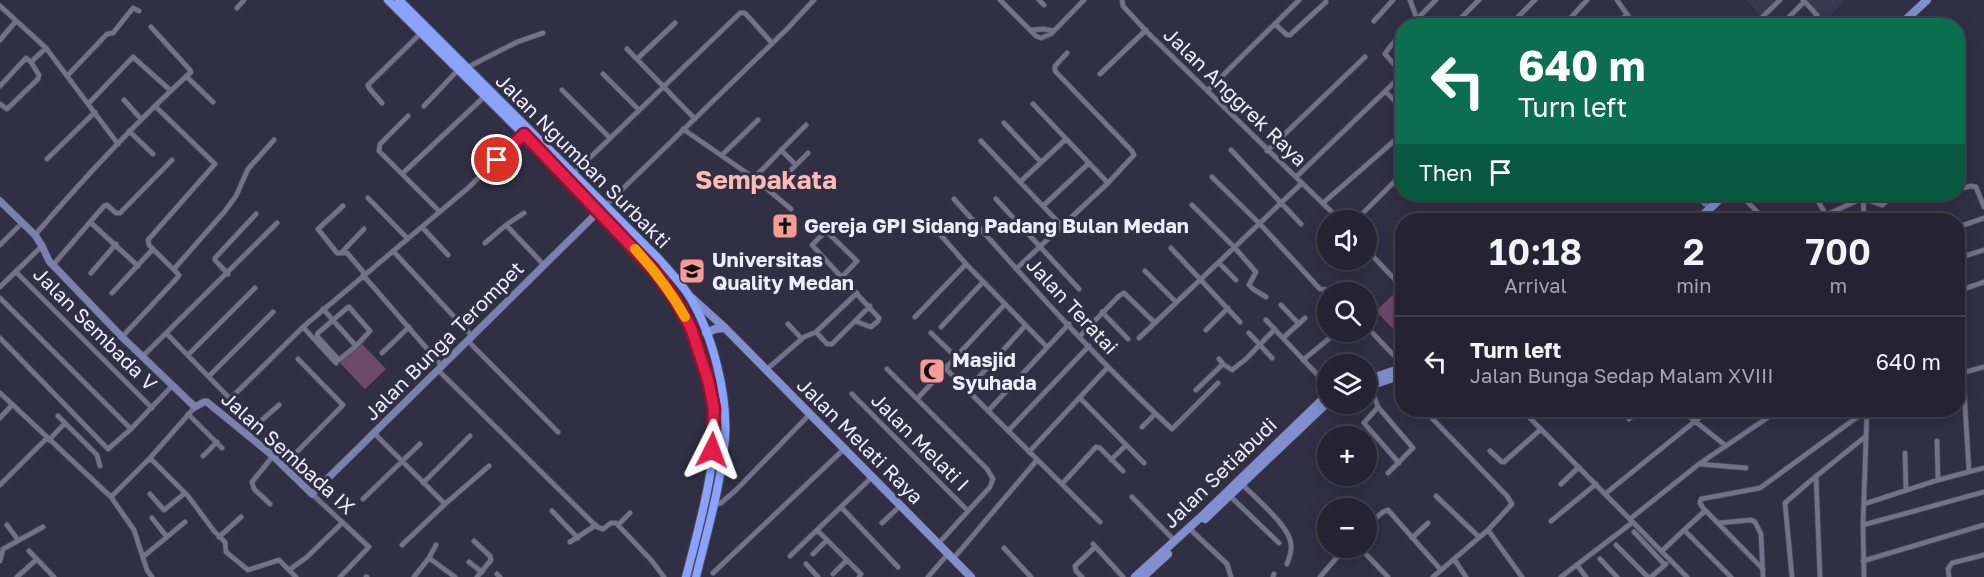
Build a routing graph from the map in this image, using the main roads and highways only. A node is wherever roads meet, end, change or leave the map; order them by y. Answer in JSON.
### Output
{"nodes":[{"id":1,"x":388,"y":0,"type":"edge"},
{"id":2,"x":399,"y":0,"type":"edge"},
{"id":3,"x":1927,"y":0,"type":"edge"},
{"id":4,"x":1908,"y":18,"type":"edge"},
{"id":5,"x":462,"y":69,"type":"junction"},
{"id":6,"x":1718,"y":201,"type":"edge"},
{"id":7,"x":602,"y":208,"type":"junction"},
{"id":8,"x":1706,"y":213,"type":"edge"},
{"id":9,"x":687,"y":294,"type":"junction"},
{"id":10,"x":726,"y":328,"type":"junction"},
{"id":11,"x":706,"y":333,"type":"junction"},
{"id":12,"x":1395,"y":371,"type":"edge"},
{"id":13,"x":1395,"y":378,"type":"edge"},
{"id":14,"x":1377,"y":380,"type":"edge"},
{"id":15,"x":1377,"y":382,"type":"edge"},
{"id":16,"x":1317,"y":404,"type":"edge"},
{"id":17,"x":1317,"y":412,"type":"edge"},
{"id":18,"x":710,"y":501,"type":"junction"},
{"id":19,"x":686,"y":577,"type":"edge"},
{"id":20,"x":696,"y":577,"type":"edge"},
{"id":21,"x":971,"y":577,"type":"edge"},
{"id":22,"x":1135,"y":577,"type":"edge"},
{"id":23,"x":1143,"y":577,"type":"edge"}],
"edges":[{"from":1,"to":5,"type":"highway","name":"Jalan Ngumban Surbakti"},
{"from":2,"to":5,"type":"highway","name":"Jalan Ngumban Surbakti"},
{"from":3,"to":4,"type":"main road"},
{"from":5,"to":7,"type":"highway","name":"Jalan Ngumban Surbakti"},
{"from":5,"to":7,"type":"highway","name":"Jalan Ngumban Surbakti"},
{"from":6,"to":8,"type":"main road"},
{"from":7,"to":9,"type":"highway","name":"Jalan Ngumban Surbakti"},
{"from":7,"to":18,"type":"highway","name":"Jalan Ngumban Surbakti"},
{"from":9,"to":10,"type":"main road","name":"Jalan Melati Raya"},
{"from":9,"to":11,"type":"highway","name":"Jalan Ngumban Surbakti"},
{"from":10,"to":11,"type":"main road"},
{"from":10,"to":21,"type":"main road","name":"Jalan Melati Raya"},
{"from":11,"to":18,"type":"highway","name":"Jalan Ngumban Surbakti"},
{"from":12,"to":14,"type":"main road"},
{"from":13,"to":15,"type":"main road"},
{"from":16,"to":22,"type":"main road","name":"Jalan Setiabudi"},
{"from":17,"to":23,"type":"main road","name":"Jalan Setiabudi"},
{"from":18,"to":19,"type":"highway","name":"Jalan Ngumban Surbakti"},
{"from":18,"to":20,"type":"highway","name":"Jalan Ngumban Surbakti"}]}
